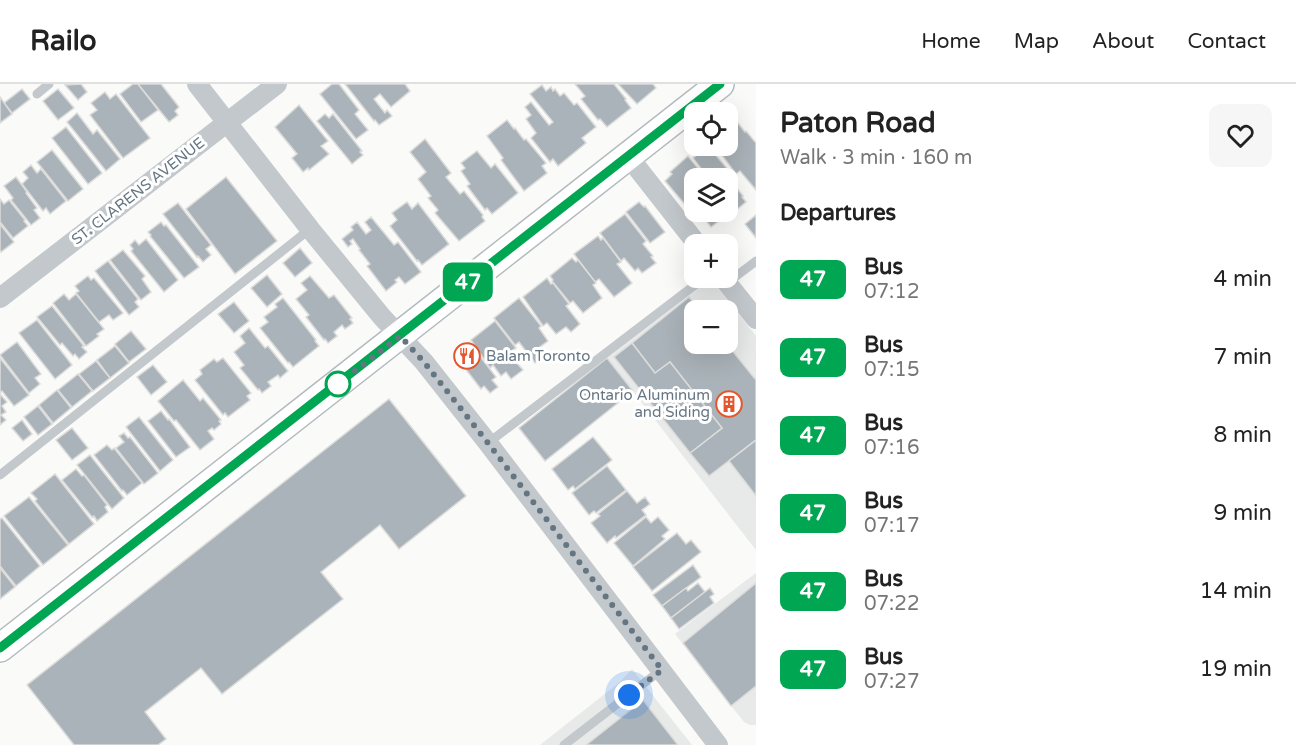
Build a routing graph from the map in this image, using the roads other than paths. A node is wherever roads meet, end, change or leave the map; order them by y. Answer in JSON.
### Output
{"nodes":[{"id":1,"x":49,"y":84,"type":"edge"},
{"id":2,"x":197,"y":84,"type":"edge"},
{"id":3,"x":277,"y":84,"type":"edge"},
{"id":4,"x":720,"y":84,"type":"edge"},
{"id":5,"x":37,"y":94,"type":"dead end"},
{"id":6,"x":227,"y":123,"type":"junction"},
{"id":7,"x":628,"y":156,"type":"junction"},
{"id":8,"x":310,"y":229,"type":"junction"},
{"id":9,"x":689,"y":234,"type":"edge"},
{"id":10,"x":756,"y":261,"type":"edge"},
{"id":11,"x":738,"y":272,"type":"edge"},
{"id":12,"x":691,"y":288,"type":"edge"},
{"id":13,"x":731,"y":288,"type":"edge"},
{"id":14,"x":0,"y":298,"type":"edge"},
{"id":15,"x":756,"y":320,"type":"edge"},
{"id":16,"x":400,"y":336,"type":"junction"},
{"id":17,"x":488,"y":443,"type":"junction"},
{"id":18,"x":0,"y":474,"type":"edge"},
{"id":19,"x":0,"y":648,"type":"edge"},
{"id":20,"x":662,"y":670,"type":"junction"},
{"id":21,"x":564,"y":745,"type":"edge"},
{"id":22,"x":718,"y":745,"type":"edge"}],
"edges":[{"from":1,"to":5,"type":"lane"},
{"from":2,"to":6,"type":"street"},
{"from":3,"to":6,"type":"street","name":"ST. CLARENS AVENUE"},
{"from":4,"to":7,"type":"street"},
{"from":6,"to":8,"type":"street"},
{"from":6,"to":14,"type":"street","name":"ST. CLARENS AVENUE"},
{"from":7,"to":9,"type":"street"},
{"from":7,"to":16,"type":"street"},
{"from":8,"to":16,"type":"street"},
{"from":8,"to":18,"type":"lane"},
{"from":10,"to":11,"type":"lane"},
{"from":12,"to":17,"type":"lane"},
{"from":13,"to":15,"type":"street"},
{"from":16,"to":17,"type":"street"},
{"from":16,"to":19,"type":"street"},
{"from":17,"to":20,"type":"street"},
{"from":20,"to":21,"type":"lane"},
{"from":20,"to":22,"type":"street"}]}
